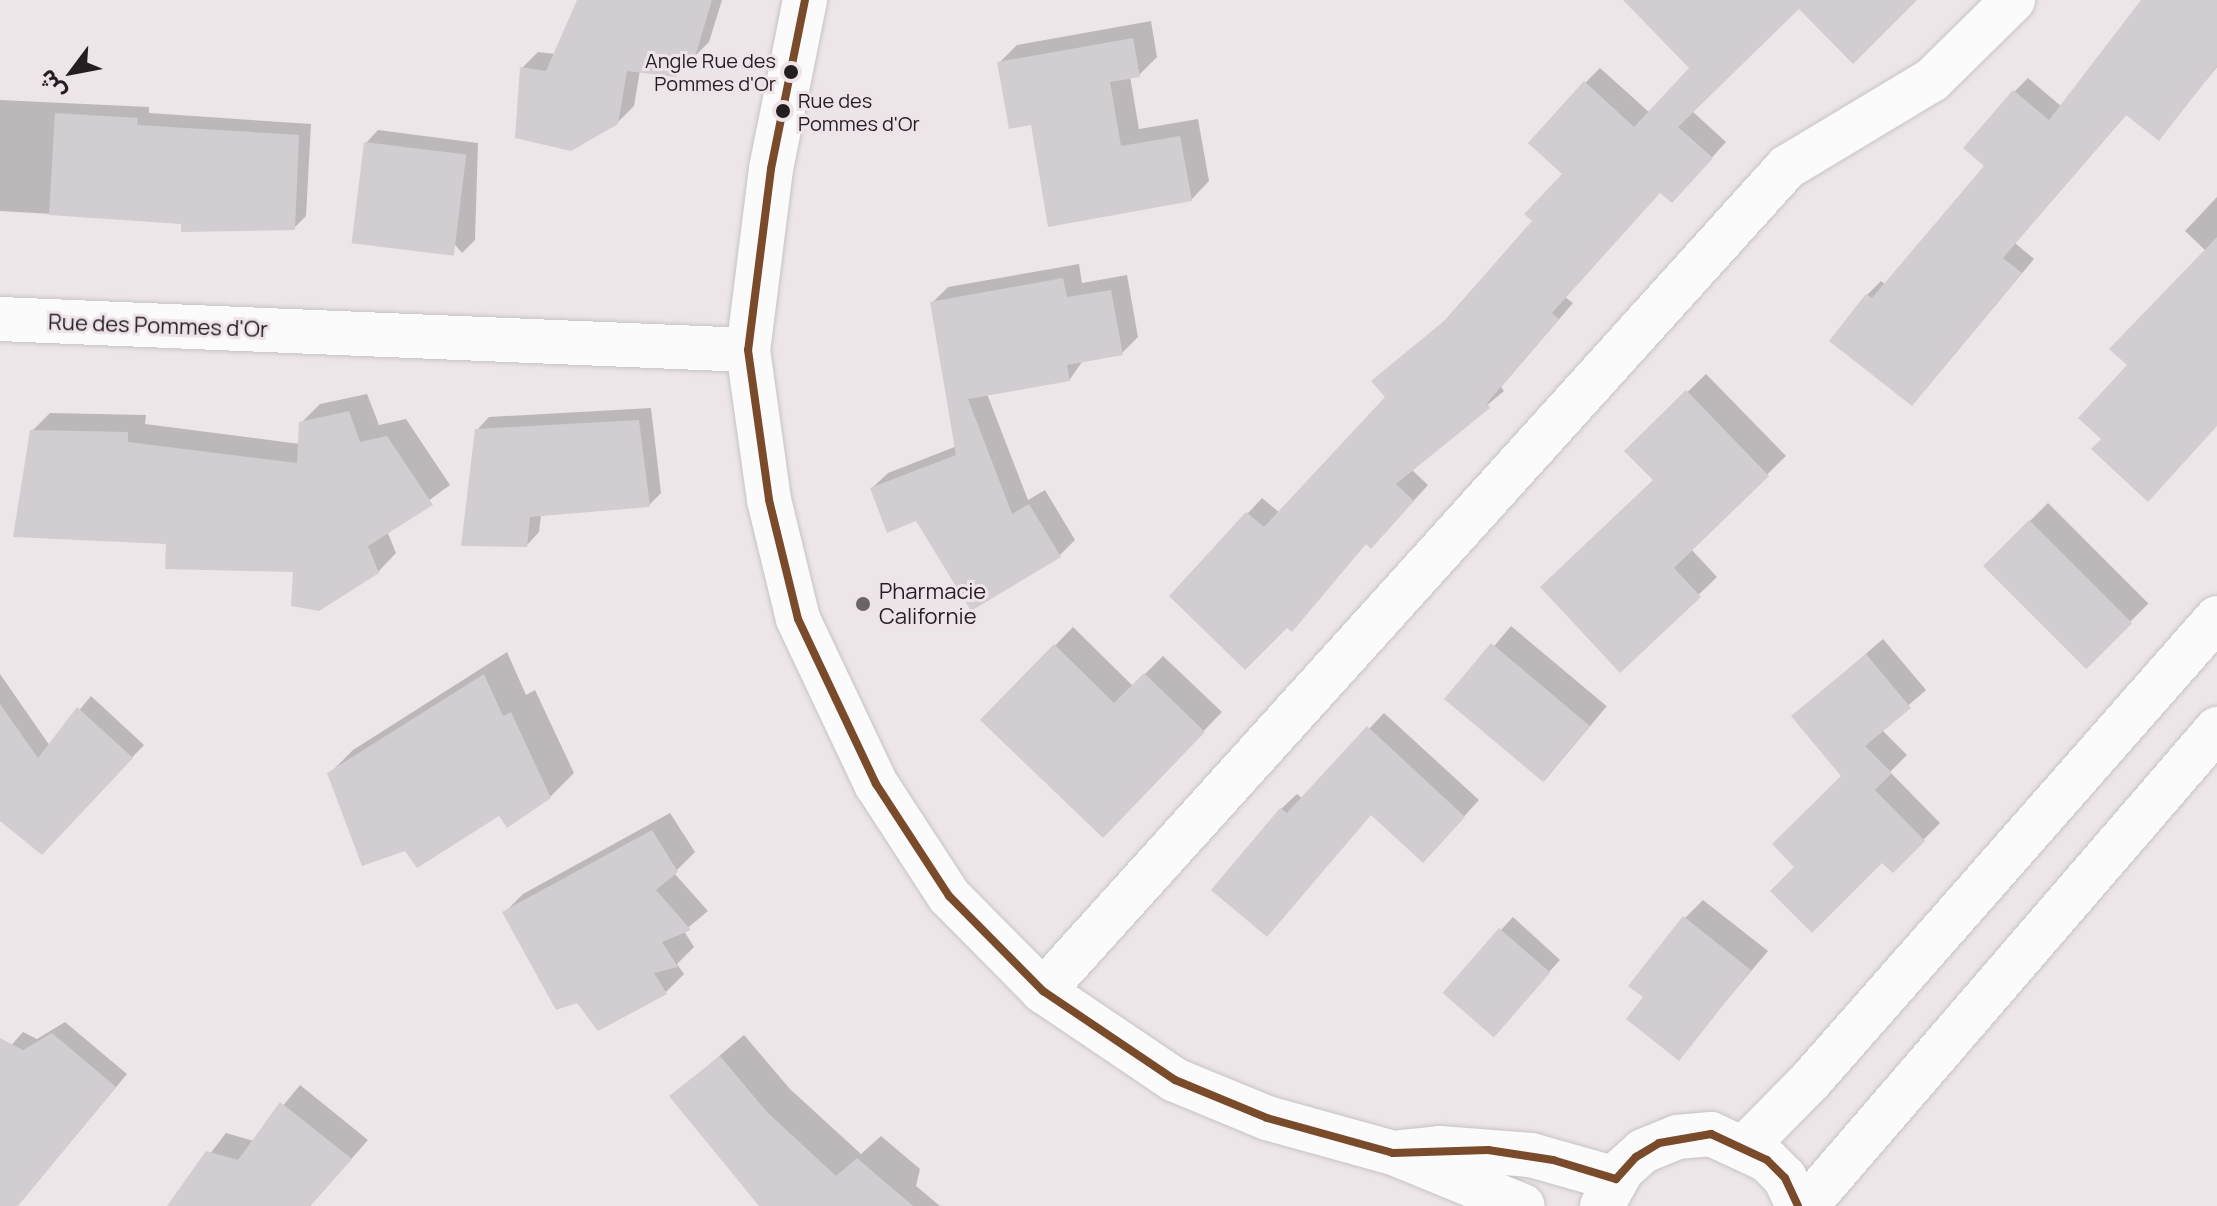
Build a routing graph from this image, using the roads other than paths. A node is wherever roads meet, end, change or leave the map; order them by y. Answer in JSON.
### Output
{"nodes":[{"id":1,"x":805,"y":0,"type":"edge"},
{"id":2,"x":2013,"y":0,"type":"edge"},
{"id":3,"x":0,"y":319,"type":"edge"},
{"id":4,"x":748,"y":350,"type":"junction"},
{"id":5,"x":2217,"y":618,"type":"edge"},
{"id":6,"x":2217,"y":729,"type":"edge"},
{"id":7,"x":1043,"y":991,"type":"junction"},
{"id":8,"x":1746,"y":1146,"type":"junction"},
{"id":9,"x":1393,"y":1153,"type":"junction"},
{"id":10,"x":1609,"y":1192,"type":"edge"},
{"id":11,"x":1445,"y":1206,"type":"edge"},
{"id":12,"x":1523,"y":1206,"type":"edge"},
{"id":13,"x":1798,"y":1206,"type":"edge"},
{"id":14,"x":1806,"y":1206,"type":"edge"}],
"edges":[{"from":1,"to":4,"type":"main road"},
{"from":2,"to":7,"type":"main road"},
{"from":3,"to":4,"type":"main road","name":"Rue des Pommes d'Or"},
{"from":4,"to":7,"type":"main road"},
{"from":5,"to":8,"type":"main road"},
{"from":6,"to":14,"type":"main road"},
{"from":7,"to":9,"type":"main road"},
{"from":8,"to":10,"type":"main road"},
{"from":8,"to":13,"type":"main road"},
{"from":9,"to":10,"type":"main road"},
{"from":9,"to":11,"type":"main road"},
{"from":9,"to":12,"type":"main road"}]}
